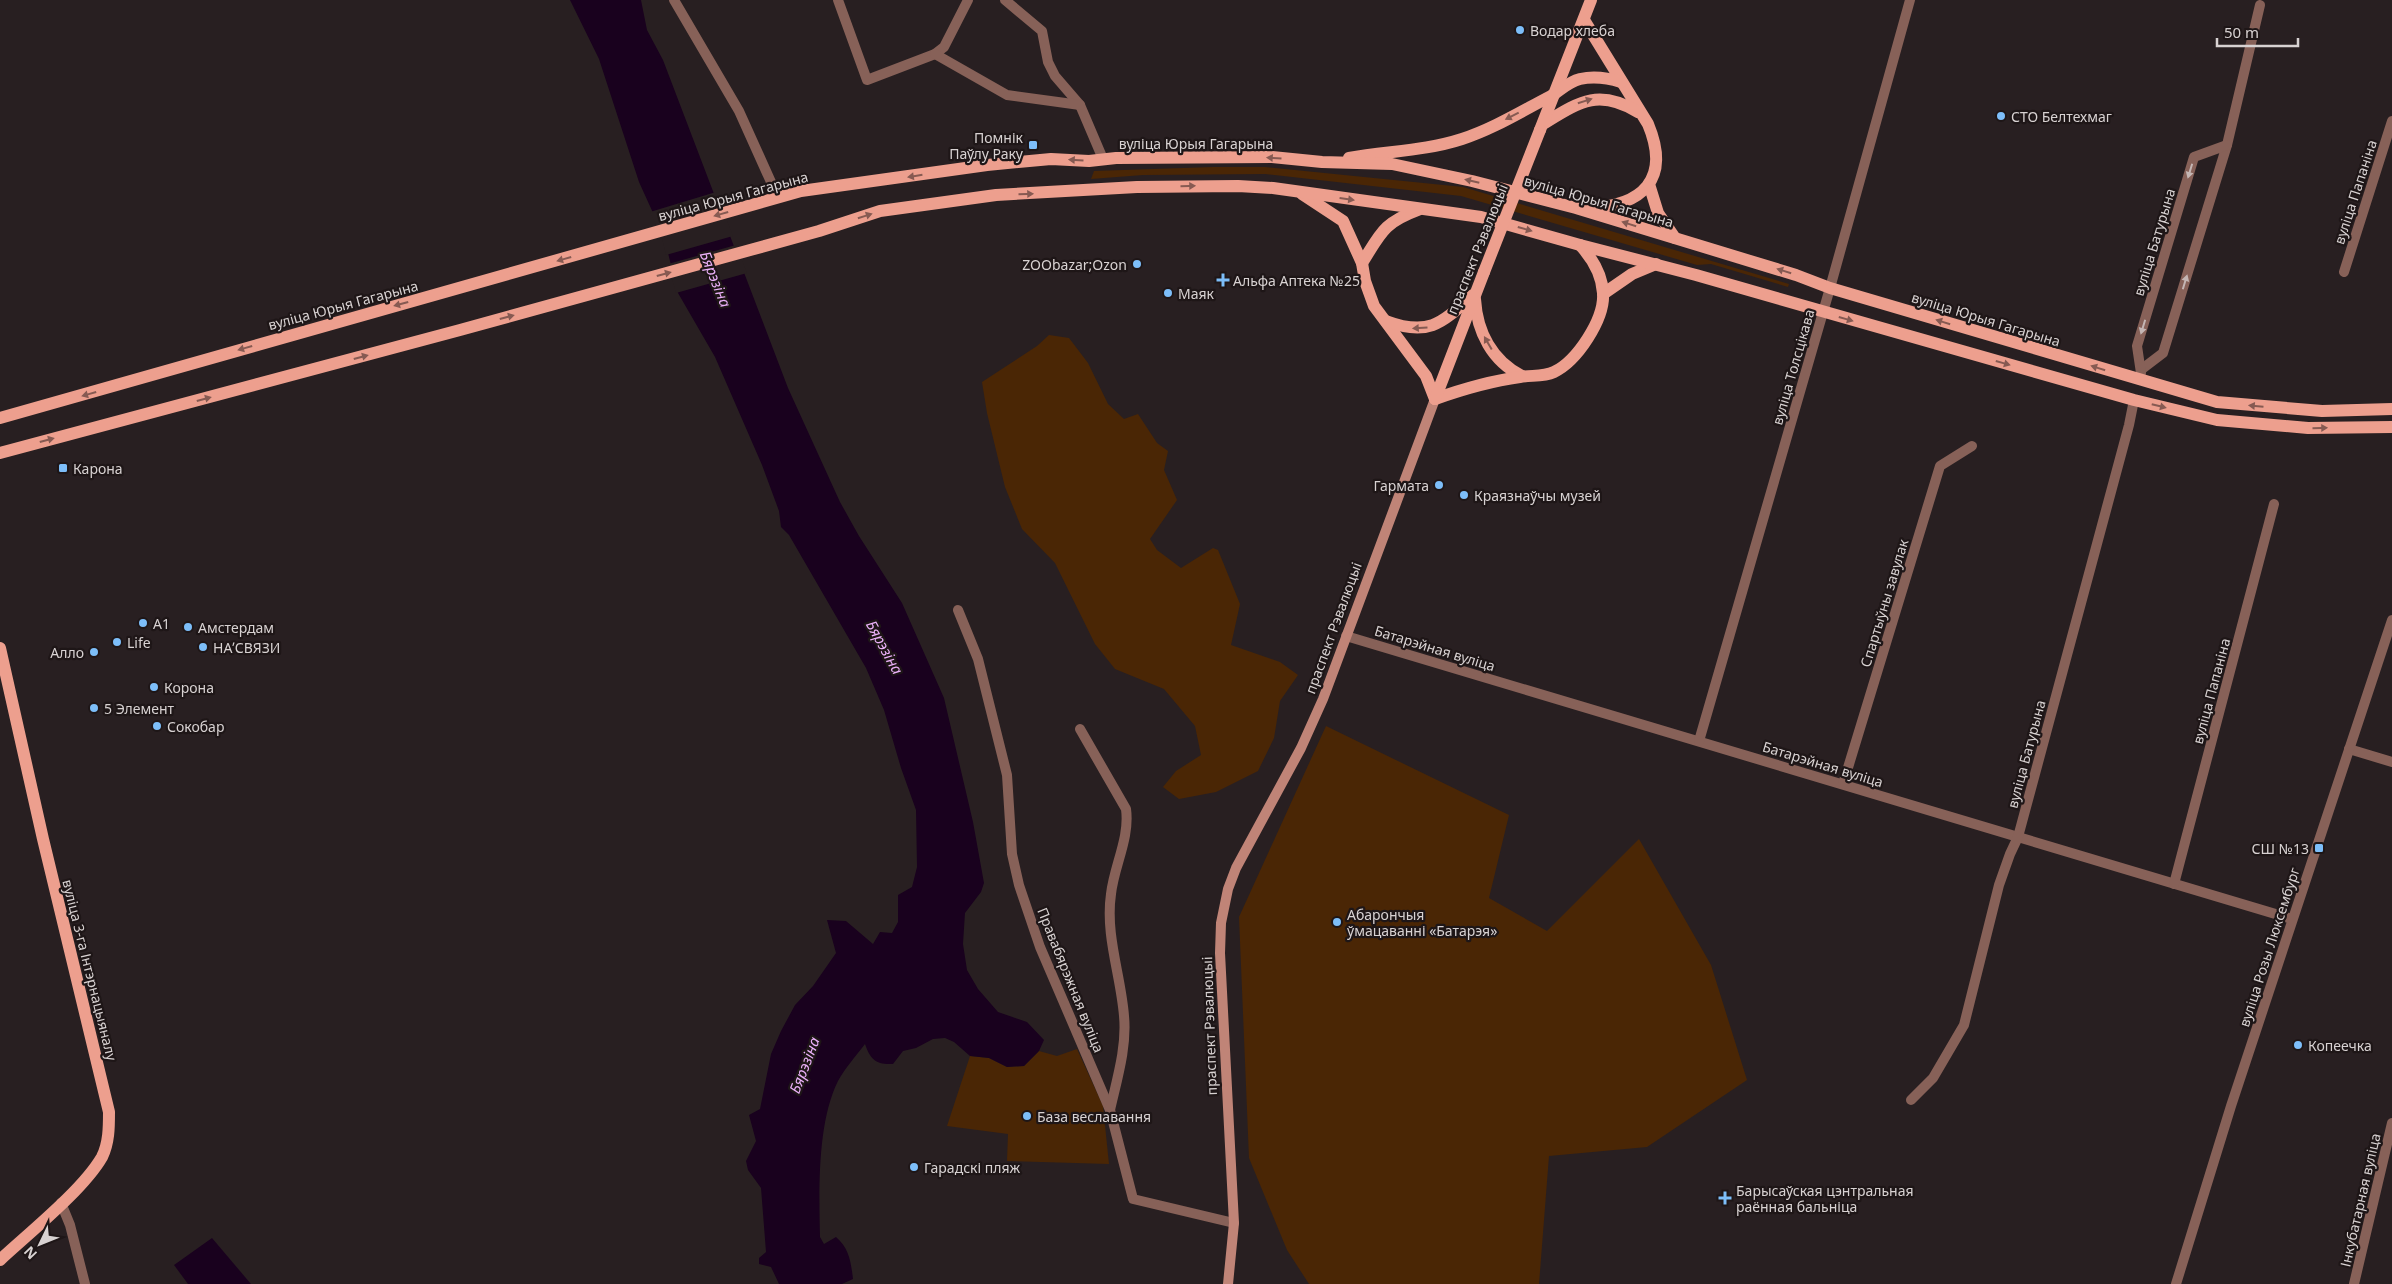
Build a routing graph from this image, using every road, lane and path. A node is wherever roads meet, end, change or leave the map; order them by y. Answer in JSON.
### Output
{"nodes":[{"id":1,"x":674,"y":0,"type":"edge"},
{"id":2,"x":838,"y":0,"type":"edge"},
{"id":3,"x":968,"y":0,"type":"edge"},
{"id":4,"x":1004,"y":0,"type":"edge"},
{"id":5,"x":1591,"y":0,"type":"edge"},
{"id":6,"x":1910,"y":0,"type":"edge"},
{"id":7,"x":2260,"y":5,"type":"dead end"},
{"id":8,"x":1584,"y":20,"type":"junction"},
{"id":9,"x":935,"y":54,"type":"junction"},
{"id":10,"x":1622,"y":82,"type":"junction"},
{"id":11,"x":1555,"y":93,"type":"junction"},
{"id":12,"x":1080,"y":105,"type":"junction"},
{"id":13,"x":1639,"y":112,"type":"junction"},
{"id":14,"x":2392,"y":121,"type":"edge"},
{"id":15,"x":1541,"y":127,"type":"junction"},
{"id":16,"x":2227,"y":145,"type":"junction"},
{"id":17,"x":1103,"y":159,"type":"junction"},
{"id":18,"x":1322,"y":162,"type":"junction"},
{"id":19,"x":771,"y":182,"type":"dead end"},
{"id":20,"x":1649,"y":184,"type":"junction"},
{"id":21,"x":1299,"y":192,"type":"junction"},
{"id":22,"x":1576,"y":208,"type":"junction"},
{"id":23,"x":1420,"y":209,"type":"junction"},
{"id":24,"x":1675,"y":238,"type":"junction"},
{"id":25,"x":1580,"y":246,"type":"junction"},
{"id":26,"x":1362,"y":263,"type":"junction"},
{"id":27,"x":1656,"y":264,"type":"junction"},
{"id":28,"x":2344,"y":272,"type":"dead end"},
{"id":29,"x":1830,"y":288,"type":"junction"},
{"id":30,"x":1475,"y":294,"type":"junction"},
{"id":31,"x":1603,"y":294,"type":"junction"},
{"id":32,"x":1823,"y":313,"type":"junction"},
{"id":33,"x":1386,"y":321,"type":"junction"},
{"id":34,"x":2140,"y":375,"type":"junction"},
{"id":35,"x":1522,"y":376,"type":"junction"},
{"id":36,"x":1435,"y":399,"type":"junction"},
{"id":37,"x":2134,"y":400,"type":"junction"},
{"id":38,"x":2392,"y":409,"type":"edge"},
{"id":39,"x":0,"y":418,"type":"edge"},
{"id":40,"x":2392,"y":427,"type":"edge"},
{"id":41,"x":1972,"y":446,"type":"dead end"},
{"id":42,"x":0,"y":453,"type":"edge"},
{"id":43,"x":2274,"y":504,"type":"dead end"},
{"id":44,"x":958,"y":610,"type":"dead end"},
{"id":45,"x":2392,"y":620,"type":"edge"},
{"id":46,"x":1346,"y":636,"type":"junction"},
{"id":47,"x":0,"y":648,"type":"edge"},
{"id":48,"x":1080,"y":729,"type":"dead end"},
{"id":49,"x":1699,"y":741,"type":"junction"},
{"id":50,"x":2349,"y":749,"type":"junction"},
{"id":51,"x":2392,"y":762,"type":"edge"},
{"id":52,"x":1842,"y":784,"type":"junction"},
{"id":53,"x":2018,"y":837,"type":"junction"},
{"id":54,"x":2174,"y":884,"type":"junction"},
{"id":55,"x":2292,"y":920,"type":"junction"},
{"id":56,"x":1911,"y":1100,"type":"dead end"},
{"id":57,"x":1110,"y":1110,"type":"junction"},
{"id":58,"x":2392,"y":1123,"type":"edge"},
{"id":59,"x":61,"y":1203,"type":"junction"},
{"id":60,"x":1234,"y":1223,"type":"junction"},
{"id":61,"x":0,"y":1260,"type":"edge"},
{"id":62,"x":84,"y":1284,"type":"edge"},
{"id":63,"x":1228,"y":1284,"type":"edge"},
{"id":64,"x":2176,"y":1284,"type":"edge"},
{"id":65,"x":2354,"y":1284,"type":"edge"}],
"edges":[{"from":1,"to":19,"type":"street"},
{"from":2,"to":9,"type":"street"},
{"from":3,"to":9,"type":"street"},
{"from":4,"to":12,"type":"street"},
{"from":5,"to":8,"type":"main road","name":"праспект Рэвалюцыі"},
{"from":6,"to":29,"type":"street","name":"вуліца Толсцікава"},
{"from":7,"to":16,"type":"street"},
{"from":8,"to":10,"type":"main road"},
{"from":8,"to":11,"type":"main road","name":"праспект Рэвалюцыі"},
{"from":9,"to":12,"type":"street"},
{"from":10,"to":11,"type":"main road"},
{"from":10,"to":13,"type":"main road"},
{"from":11,"to":15,"type":"main road","name":"праспект Рэвалюцыі"},
{"from":11,"to":18,"type":"main road","one_way":true},
{"from":12,"to":17,"type":"street"},
{"from":15,"to":13,"type":"main road","one_way":true},
{"from":13,"to":20,"type":"main road"},
{"from":14,"to":28,"type":"street","name":"вуліца Папаніна"},
{"from":15,"to":30,"type":"main road","name":"праспект Рэвалюцыі","bridge":true},
{"from":34,"to":16,"type":"street","one_way":true},
{"from":16,"to":34,"type":"street","name":"вуліца Батурына","one_way":true},
{"from":18,"to":17,"type":"main road","name":"вуліца Юрыя Гагарына","one_way":true},
{"from":17,"to":39,"type":"main road","name":"вуліца Юрыя Гагарына","one_way":true},
{"from":22,"to":18,"type":"main road","name":"вуліца Юрыя Гагарына","one_way":true},
{"from":20,"to":22,"type":"main road"},
{"from":20,"to":24,"type":"main road"},
{"from":21,"to":23,"type":"main road","one_way":true},
{"from":21,"to":26,"type":"main road"},
{"from":42,"to":21,"type":"main road","one_way":true},
{"from":24,"to":22,"type":"main road","name":"вуліца Юрыя Гагарына","one_way":true},
{"from":23,"to":25,"type":"main road","one_way":true},
{"from":23,"to":26,"type":"main road"},
{"from":29,"to":24,"type":"main road","name":"вуліца Юрыя Гагарына","one_way":true},
{"from":25,"to":27,"type":"main road"},
{"from":25,"to":31,"type":"main road"},
{"from":26,"to":33,"type":"main road"},
{"from":27,"to":31,"type":"main road"},
{"from":27,"to":32,"type":"main road"},
{"from":29,"to":32,"type":"street","name":"вуліца Толсцікава"},
{"from":34,"to":29,"type":"main road","name":"вуліца Юрыя Гагарына","one_way":true},
{"from":30,"to":33,"type":"main road","one_way":true},
{"from":35,"to":30,"type":"main road","one_way":true},
{"from":30,"to":36,"type":"main road","name":"праспект Рэвалюцыі"},
{"from":31,"to":35,"type":"main road"},
{"from":32,"to":37,"type":"main road","one_way":true},
{"from":32,"to":49,"type":"street","name":"вуліца Толсцікава"},
{"from":33,"to":36,"type":"main road"},
{"from":38,"to":34,"type":"main road","name":"вуліца Юрыя Гагарына","one_way":true},
{"from":35,"to":36,"type":"main road"},
{"from":36,"to":46,"type":"main road","name":"праспект Рэвалюцыі"},
{"from":37,"to":40,"type":"main road","one_way":true},
{"from":37,"to":53,"type":"street","name":"вуліца Батурына"},
{"from":41,"to":52,"type":"street","name":"Спартыўны завулак"},
{"from":43,"to":54,"type":"street","name":"вуліца Папаніна"},
{"from":44,"to":57,"type":"street","name":"Правабярэжная вуліца"},
{"from":45,"to":50,"type":"street","name":"вуліца Розы Люксембург"},
{"from":46,"to":49,"type":"street","name":"Батарэйная вуліца"},
{"from":46,"to":60,"type":"main road","name":"праспект Рэвалюцыі"},
{"from":47,"to":59,"type":"main road","name":"вуліца 3-га Інтэрнацыяналу"},
{"from":48,"to":57,"type":"street"},
{"from":49,"to":52,"type":"street","name":"Батарэйная вуліца"},
{"from":50,"to":51,"type":"street"},
{"from":50,"to":55,"type":"street","name":"вуліца Розы Люксембург"},
{"from":52,"to":53,"type":"street","name":"Батарэйная вуліца"},
{"from":53,"to":54,"type":"street","name":"Батарэйная вуліца"},
{"from":53,"to":56,"type":"street","name":"вуліца Батурына"},
{"from":54,"to":55,"type":"street","name":"Батарэйная вуліца"},
{"from":55,"to":64,"type":"street","name":"вуліца Розы Люксембург"},
{"from":57,"to":60,"type":"street","name":"Правабярэжная вуліца"},
{"from":58,"to":65,"type":"street","name":"Інкубатарная вуліца"},
{"from":59,"to":61,"type":"main road","name":"вуліца 3-га Інтэрнацыяналу"},
{"from":59,"to":62,"type":"street"},
{"from":60,"to":63,"type":"main road","name":"праспект Рэвалюцыі"}]}
